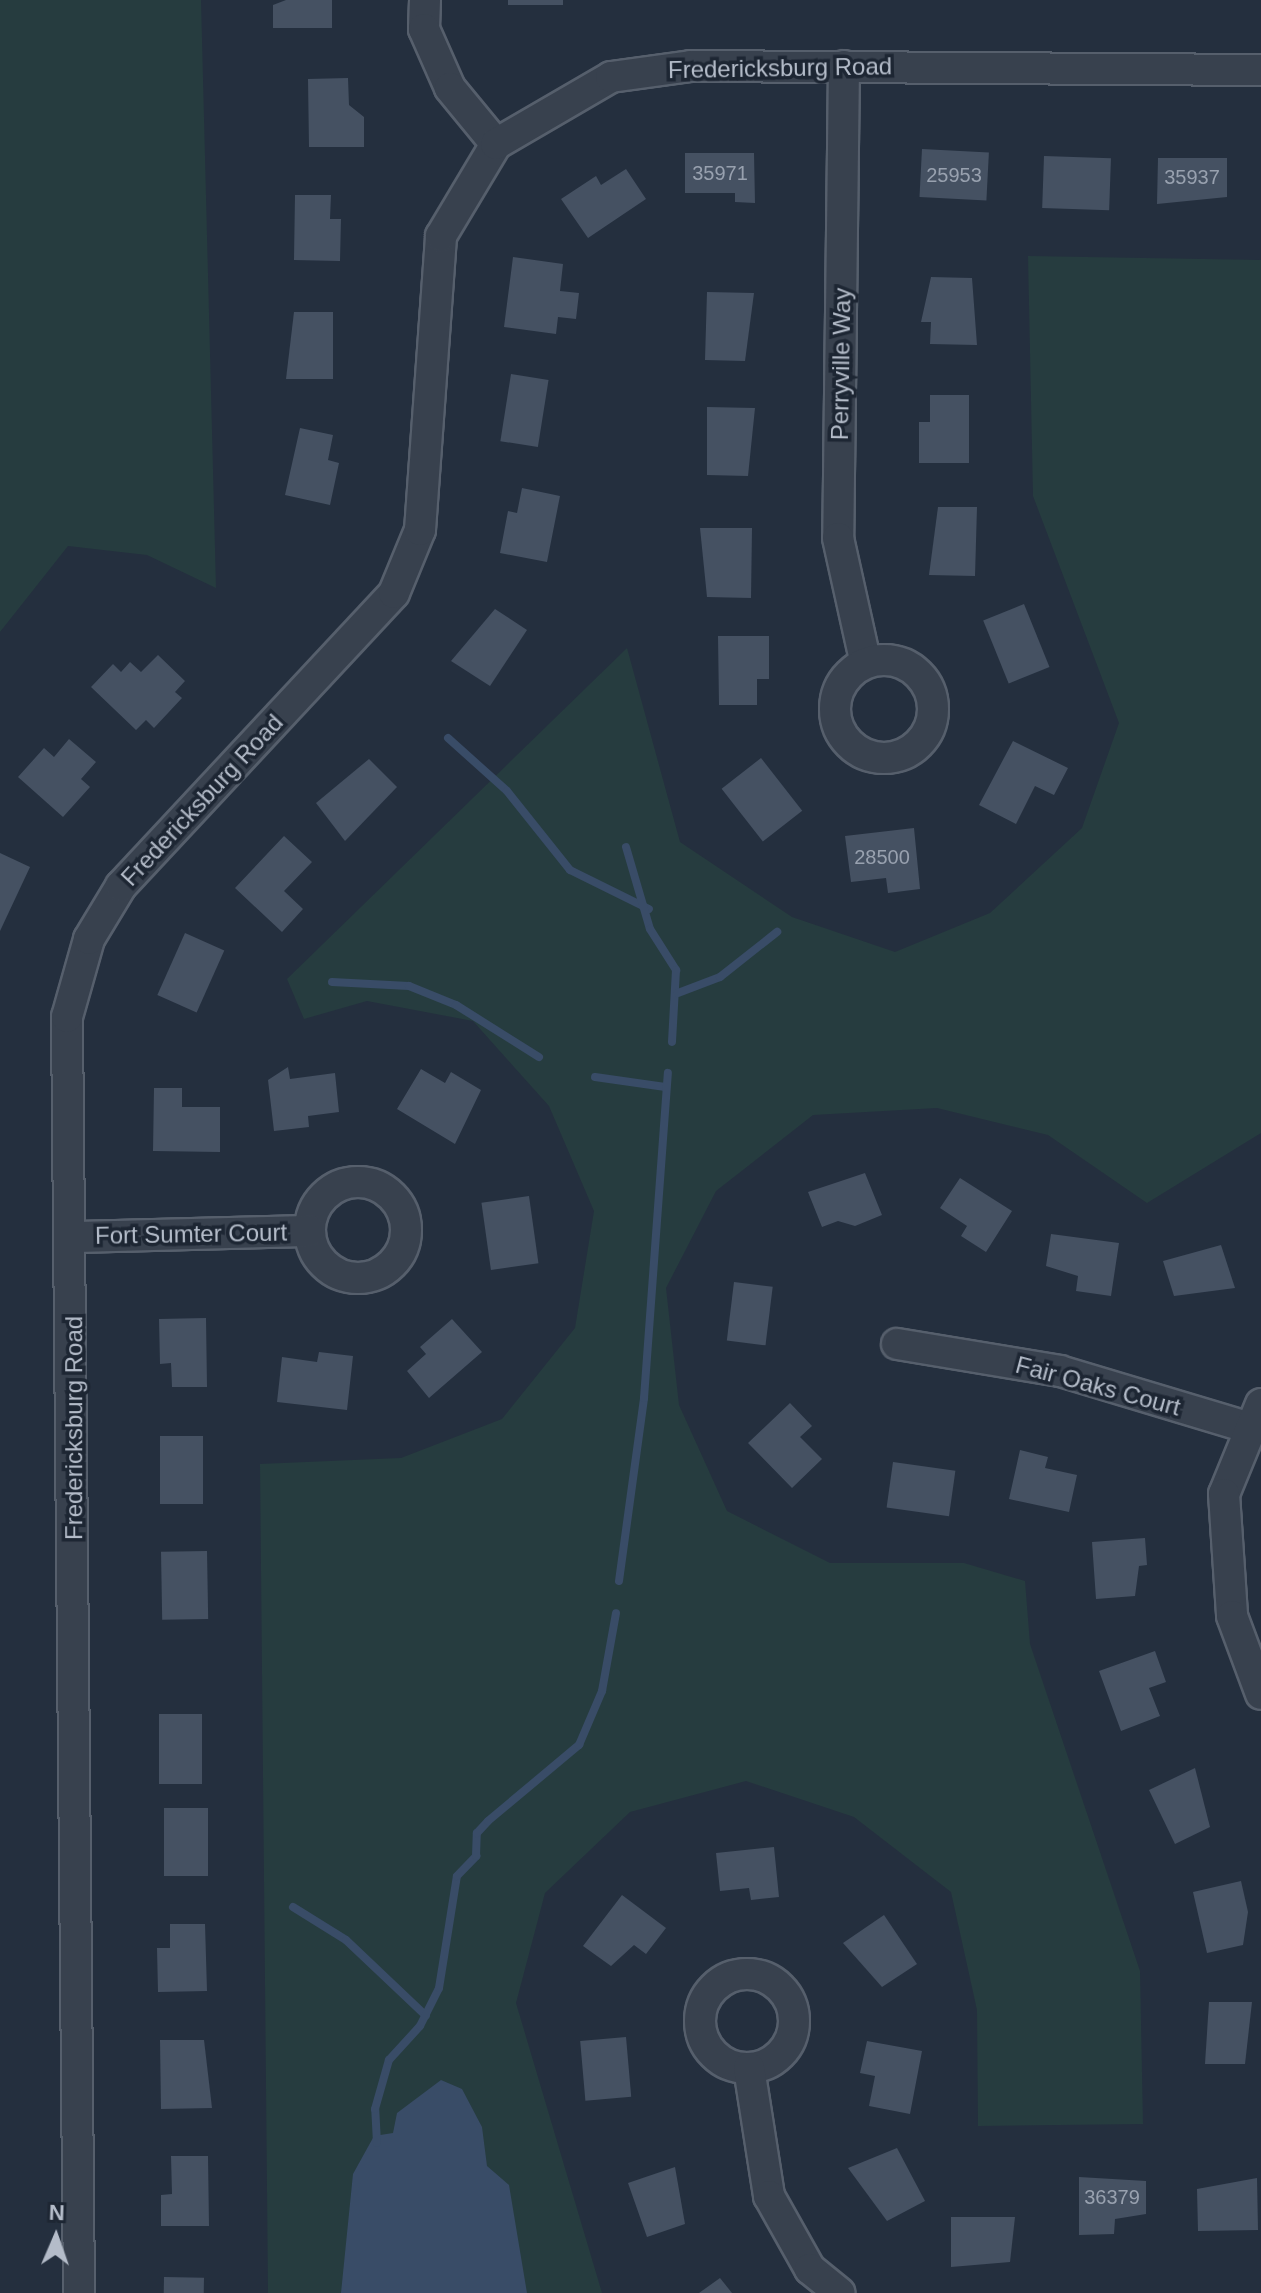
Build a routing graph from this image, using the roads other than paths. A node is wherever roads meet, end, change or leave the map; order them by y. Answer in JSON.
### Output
{"nodes":[{"id":1,"x":425,"y":0,"type":"edge"},
{"id":2,"x":844,"y":66,"type":"junction"},
{"id":3,"x":1261,"y":70,"type":"edge"},
{"id":4,"x":496,"y":144,"type":"junction"},
{"id":5,"x":865,"y":660,"type":"dead end"},
{"id":6,"x":310,"y":1231,"type":"dead end"},
{"id":7,"x":73,"y":1237,"type":"junction"},
{"id":8,"x":897,"y":1344,"type":"dead end"},
{"id":9,"x":1256,"y":1416,"type":"edge"},
{"id":10,"x":1261,"y":1694,"type":"edge"},
{"id":11,"x":749,"y":2068,"type":"dead end"},
{"id":12,"x":79,"y":2293,"type":"edge"},
{"id":13,"x":840,"y":2293,"type":"edge"}],
"edges":[{"from":1,"to":4,"type":"street"},
{"from":2,"to":3,"type":"street","name":"Fredericksburg Road"},
{"from":2,"to":4,"type":"street","name":"Fredericksburg Road"},
{"from":2,"to":5,"type":"street","name":"Perryville Way"},
{"from":4,"to":7,"type":"street","name":"Fredericksburg Road"},
{"from":6,"to":7,"type":"street","name":"Fort Sumter Court"},
{"from":7,"to":12,"type":"street","name":"Fredericksburg Road"},
{"from":8,"to":9,"type":"street","name":"Fair Oaks Court"},
{"from":9,"to":10,"type":"street"},
{"from":11,"to":13,"type":"street"}]}
